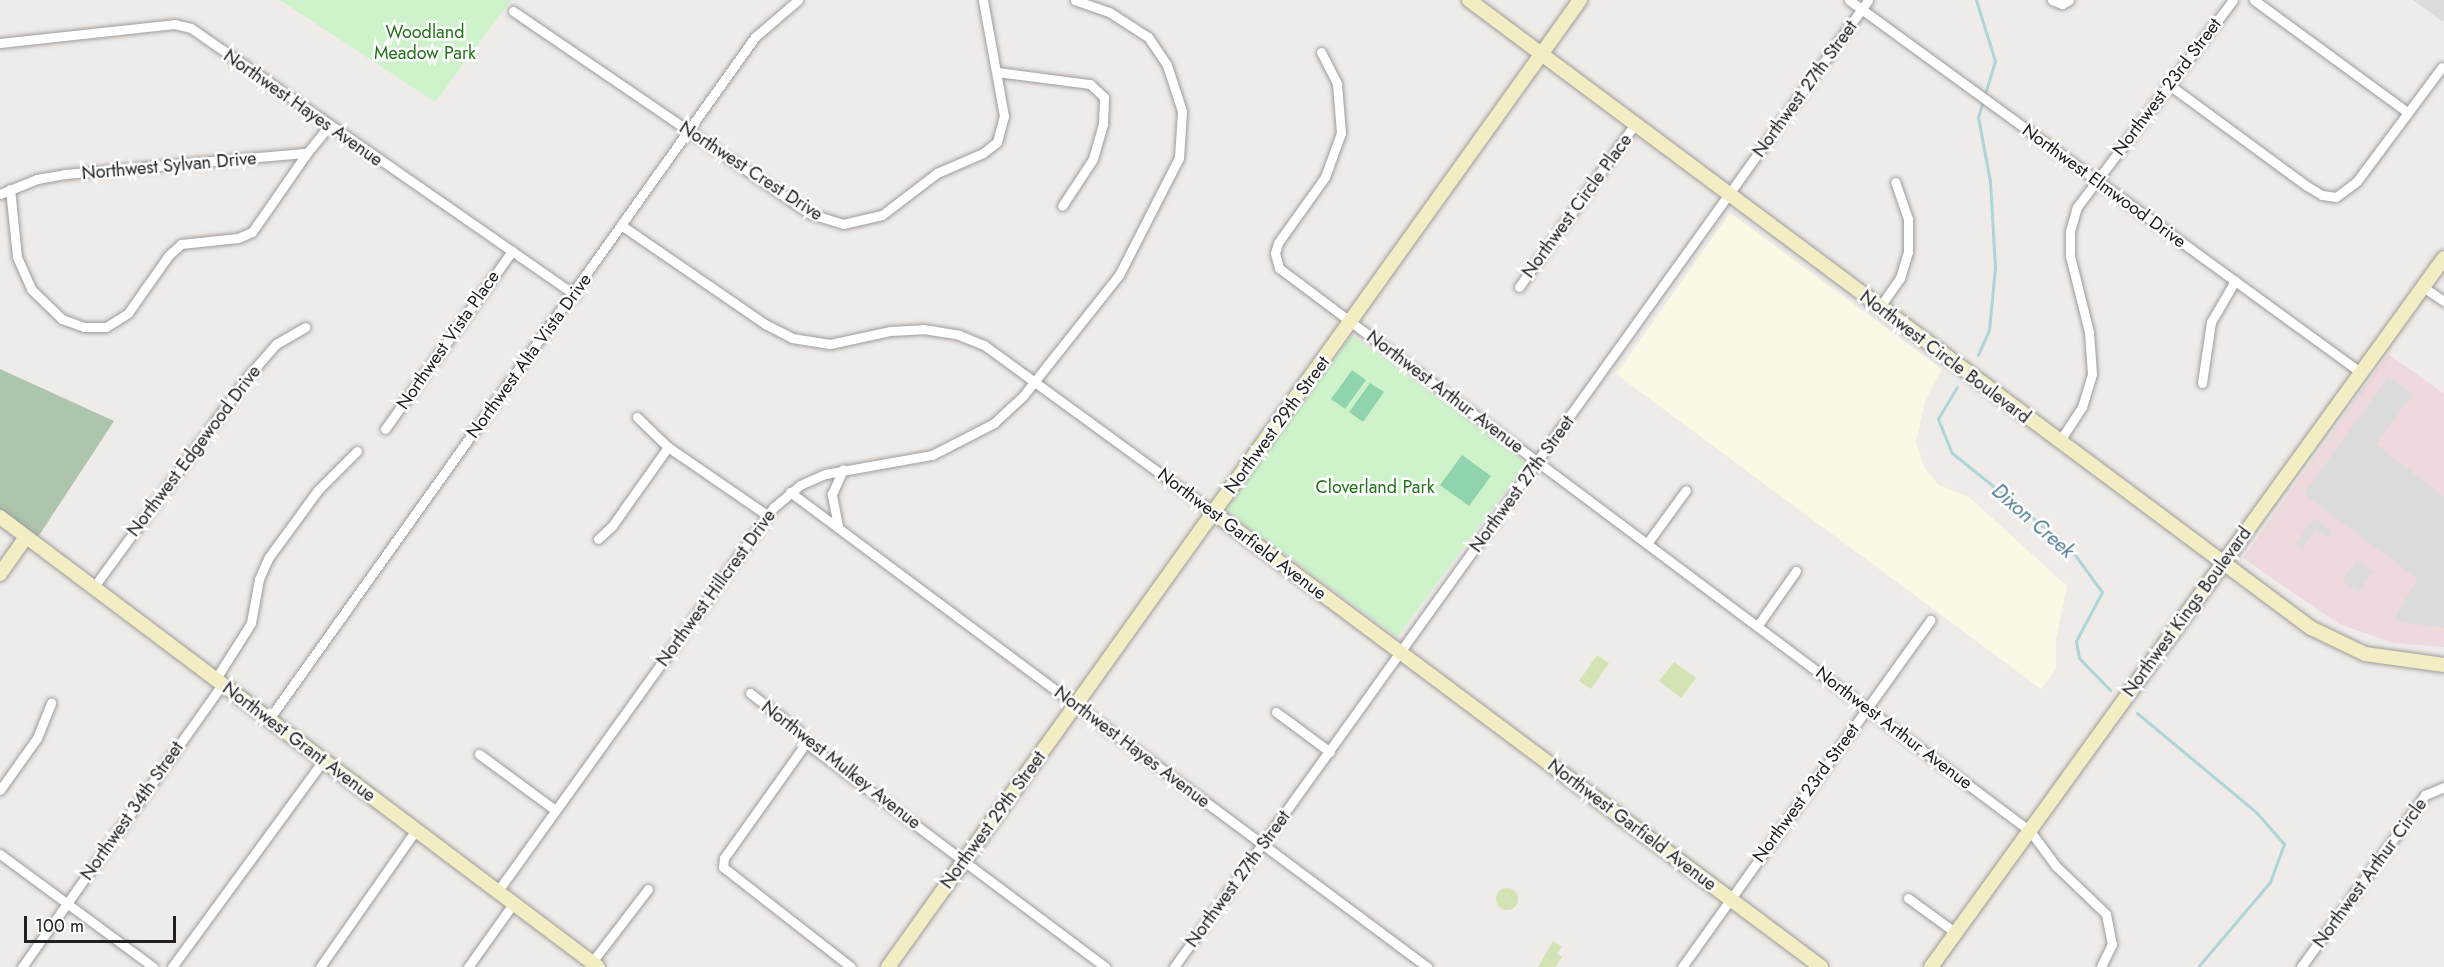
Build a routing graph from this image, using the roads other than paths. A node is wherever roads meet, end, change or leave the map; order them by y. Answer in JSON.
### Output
{"nodes":[{"id":1,"x":798,"y":0,"type":"edge"},
{"id":2,"x":983,"y":0,"type":"edge"},
{"id":3,"x":1075,"y":0,"type":"edge"},
{"id":4,"x":1469,"y":0,"type":"edge"},
{"id":5,"x":1580,"y":0,"type":"edge"},
{"id":6,"x":1849,"y":0,"type":"edge"},
{"id":7,"x":1868,"y":0,"type":"edge"},
{"id":8,"x":2052,"y":0,"type":"edge"},
{"id":9,"x":2069,"y":0,"type":"edge"},
{"id":10,"x":2233,"y":0,"type":"edge"},
{"id":11,"x":2253,"y":0,"type":"edge"},
{"id":12,"x":1862,"y":9,"type":"junction"},
{"id":13,"x":513,"y":11,"type":"dead end"},
{"id":14,"x":0,"y":43,"type":"edge"},
{"id":15,"x":1321,"y":52,"type":"dead end"},
{"id":16,"x":1542,"y":54,"type":"junction"},
{"id":17,"x":2442,"y":67,"type":"dead end"},
{"id":18,"x":997,"y":72,"type":"junction"},
{"id":19,"x":2168,"y":84,"type":"junction"},
{"id":20,"x":2408,"y":112,"type":"junction"},
{"id":21,"x":1635,"y":124,"type":"junction"},
{"id":22,"x":328,"y":127,"type":"junction"},
{"id":23,"x":688,"y":131,"type":"junction"},
{"id":24,"x":306,"y":153,"type":"junction"},
{"id":25,"x":1895,"y":182,"type":"dead end"},
{"id":26,"x":2097,"y":182,"type":"junction"},
{"id":27,"x":10,"y":189,"type":"junction"},
{"id":28,"x":0,"y":194,"type":"edge"},
{"id":29,"x":1728,"y":195,"type":"junction"},
{"id":30,"x":1062,"y":206,"type":"dead end"},
{"id":31,"x":621,"y":225,"type":"junction"},
{"id":32,"x":512,"y":251,"type":"junction"},
{"id":33,"x":2444,"y":258,"type":"edge"},
{"id":34,"x":2235,"y":281,"type":"junction"},
{"id":35,"x":1519,"y":287,"type":"dead end"},
{"id":36,"x":2424,"y":287,"type":"junction"},
{"id":37,"x":574,"y":295,"type":"junction"},
{"id":38,"x":2444,"y":302,"type":"edge"},
{"id":39,"x":1879,"y":308,"type":"junction"},
{"id":40,"x":1351,"y":322,"type":"junction"},
{"id":41,"x":306,"y":327,"type":"dead end"},
{"id":42,"x":2360,"y":372,"type":"junction"},
{"id":43,"x":1036,"y":380,"type":"junction"},
{"id":44,"x":2202,"y":383,"type":"dead end"},
{"id":45,"x":637,"y":417,"type":"dead end"},
{"id":46,"x":385,"y":429,"type":"dead end"},
{"id":47,"x":2059,"y":442,"type":"junction"},
{"id":48,"x":668,"y":447,"type":"junction"},
{"id":49,"x":357,"y":452,"type":"dead end"},
{"id":50,"x":1538,"y":462,"type":"junction"},
{"id":51,"x":843,"y":469,"type":"junction"},
{"id":52,"x":1686,"y":490,"type":"dead end"},
{"id":53,"x":790,"y":492,"type":"junction"},
{"id":54,"x":1214,"y":513,"type":"junction"},
{"id":55,"x":767,"y":515,"type":"junction"},
{"id":56,"x":0,"y":518,"type":"edge"},
{"id":57,"x":838,"y":526,"type":"junction"},
{"id":58,"x":27,"y":537,"type":"junction"},
{"id":59,"x":598,"y":538,"type":"dead end"},
{"id":60,"x":1648,"y":543,"type":"junction"},
{"id":61,"x":2222,"y":563,"type":"junction"},
{"id":62,"x":1796,"y":571,"type":"dead end"},
{"id":63,"x":0,"y":574,"type":"edge"},
{"id":64,"x":93,"y":588,"type":"junction"},
{"id":65,"x":1930,"y":620,"type":"dead end"},
{"id":66,"x":1758,"y":625,"type":"junction"},
{"id":67,"x":1401,"y":653,"type":"junction"},
{"id":68,"x":2444,"y":665,"type":"edge"},
{"id":69,"x":219,"y":682,"type":"junction"},
{"id":70,"x":750,"y":693,"type":"dead end"},
{"id":71,"x":51,"y":703,"type":"dead end"},
{"id":72,"x":1076,"y":705,"type":"junction"},
{"id":73,"x":1867,"y":708,"type":"junction"},
{"id":74,"x":1276,"y":712,"type":"dead end"},
{"id":75,"x":269,"y":719,"type":"junction"},
{"id":76,"x":806,"y":743,"type":"junction"},
{"id":77,"x":1330,"y":752,"type":"junction"},
{"id":78,"x":479,"y":754,"type":"dead end"},
{"id":79,"x":323,"y":761,"type":"junction"},
{"id":80,"x":2444,"y":787,"type":"edge"},
{"id":81,"x":0,"y":790,"type":"edge"},
{"id":82,"x":554,"y":808,"type":"junction"},
{"id":83,"x":416,"y":830,"type":"junction"},
{"id":84,"x":2030,"y":831,"type":"junction"},
{"id":85,"x":1263,"y":845,"type":"junction"},
{"id":86,"x":0,"y":854,"type":"edge"},
{"id":87,"x":964,"y":862,"type":"junction"},
{"id":88,"x":648,"y":889,"type":"dead end"},
{"id":89,"x":497,"y":892,"type":"junction"},
{"id":90,"x":1908,"y":898,"type":"dead end"},
{"id":91,"x":1731,"y":899,"type":"junction"},
{"id":92,"x":67,"y":903,"type":"junction"},
{"id":93,"x":513,"y":904,"type":"junction"},
{"id":94,"x":1956,"y":933,"type":"junction"},
{"id":95,"x":595,"y":965,"type":"edge"},
{"id":96,"x":22,"y":967,"type":"edge"},
{"id":97,"x":153,"y":967,"type":"edge"},
{"id":98,"x":172,"y":967,"type":"edge"},
{"id":99,"x":320,"y":967,"type":"edge"},
{"id":100,"x":468,"y":967,"type":"edge"},
{"id":101,"x":851,"y":967,"type":"edge"},
{"id":102,"x":888,"y":967,"type":"edge"},
{"id":103,"x":1105,"y":967,"type":"edge"},
{"id":104,"x":1174,"y":967,"type":"edge"},
{"id":105,"x":1427,"y":967,"type":"edge"},
{"id":106,"x":1682,"y":967,"type":"edge"},
{"id":107,"x":1821,"y":967,"type":"edge"},
{"id":108,"x":1931,"y":967,"type":"edge"},
{"id":109,"x":2101,"y":967,"type":"edge"},
{"id":110,"x":2301,"y":967,"type":"edge"}],
"edges":[{"from":1,"to":23,"type":"street","name":"Northwest Alta Vista Drive"},
{"from":2,"to":18,"type":"street","name":"Northwest Crest Drive"},
{"from":3,"to":43,"type":"street","name":"Northwest Hillcrest Drive"},
{"from":4,"to":16,"type":"street","name":"Northwest Circle Boulevard"},
{"from":5,"to":16,"type":"street","name":"Northwest 29th Street"},
{"from":6,"to":12,"type":"street","name":"Northwest Elmwood Drive"},
{"from":7,"to":12,"type":"street","name":"Northwest 27th Street"},
{"from":8,"to":9,"type":"street"},
{"from":10,"to":19,"type":"street","name":"Northwest 23rd Street"},
{"from":11,"to":20,"type":"street"},
{"from":12,"to":26,"type":"street","name":"Northwest Elmwood Drive"},
{"from":12,"to":29,"type":"street","name":"Northwest 27th Street"},
{"from":13,"to":23,"type":"street","name":"Northwest Crest Drive"},
{"from":14,"to":22,"type":"street","name":"Northwest Hayes Avenue"},
{"from":15,"to":40,"type":"street","name":"Northwest Arthur Avenue"},
{"from":16,"to":21,"type":"street","name":"Northwest Circle Boulevard"},
{"from":16,"to":40,"type":"street","name":"Northwest 29th Street"},
{"from":17,"to":20,"type":"street"},
{"from":18,"to":23,"type":"street","name":"Northwest Crest Drive"},
{"from":18,"to":30,"type":"street"},
{"from":19,"to":20,"type":"street"},
{"from":19,"to":26,"type":"street","name":"Northwest 23rd Street"},
{"from":21,"to":29,"type":"street","name":"Northwest Circle Boulevard"},
{"from":21,"to":35,"type":"street","name":"Northwest Circle Place"},
{"from":22,"to":24,"type":"street"},
{"from":22,"to":32,"type":"street","name":"Northwest Hayes Avenue"},
{"from":23,"to":31,"type":"street","name":"Northwest Alta Vista Drive"},
{"from":24,"to":27,"type":"street","name":"Northwest Sylvan Drive"},
{"from":24,"to":27,"type":"street"},
{"from":25,"to":39,"type":"street"},
{"from":26,"to":34,"type":"street","name":"Northwest Elmwood Drive"},
{"from":26,"to":47,"type":"street","name":"Northwest 23rd Street"},
{"from":27,"to":28,"type":"street","name":"Northwest Sylvan Drive"},
{"from":29,"to":39,"type":"street","name":"Northwest Circle Boulevard"},
{"from":29,"to":50,"type":"street","name":"Northwest 27th Street"},
{"from":31,"to":37,"type":"street","name":"Northwest Alta Vista Drive"},
{"from":31,"to":43,"type":"street","name":"Northwest Garfield Avenue"},
{"from":32,"to":37,"type":"street","name":"Northwest Hayes Avenue"},
{"from":32,"to":46,"type":"street","name":"Northwest Vista Place"},
{"from":33,"to":36,"type":"street","name":"Northwest Kings Boulevard"},
{"from":34,"to":42,"type":"street","name":"Northwest Elmwood Drive"},
{"from":34,"to":44,"type":"street"},
{"from":36,"to":38,"type":"street"},
{"from":36,"to":42,"type":"street","name":"Northwest Kings Boulevard"},
{"from":37,"to":75,"type":"street","name":"Northwest Alta Vista Drive"},
{"from":39,"to":47,"type":"street","name":"Northwest Circle Boulevard"},
{"from":40,"to":50,"type":"street","name":"Northwest Arthur Avenue"},
{"from":40,"to":54,"type":"street","name":"Northwest 29th Street"},
{"from":41,"to":64,"type":"street","name":"Northwest Edgewood Drive"},
{"from":42,"to":61,"type":"street","name":"Northwest Kings Boulevard"},
{"from":43,"to":51,"type":"street","name":"Northwest Hillcrest Drive"},
{"from":43,"to":54,"type":"street","name":"Northwest Garfield Avenue"},
{"from":45,"to":48,"type":"street"},
{"from":47,"to":61,"type":"street","name":"Northwest Circle Boulevard"},
{"from":48,"to":55,"type":"street"},
{"from":48,"to":59,"type":"street"},
{"from":49,"to":69,"type":"street","name":"Northwest 34th Street"},
{"from":50,"to":60,"type":"street","name":"Northwest Arthur Avenue"},
{"from":50,"to":67,"type":"street","name":"Northwest 27th Street"},
{"from":51,"to":53,"type":"street","name":"Northwest Hillcrest Drive"},
{"from":51,"to":57,"type":"street"},
{"from":52,"to":60,"type":"street"},
{"from":53,"to":55,"type":"street","name":"Northwest Hillcrest Drive"},
{"from":53,"to":57,"type":"street","name":"Northwest Hayes Avenue"},
{"from":54,"to":67,"type":"street","name":"Northwest Garfield Avenue"},
{"from":54,"to":72,"type":"street","name":"Northwest 29th Street"},
{"from":55,"to":82,"type":"street","name":"Northwest Hillcrest Drive"},
{"from":56,"to":58,"type":"street","name":"Northwest Grant Avenue"},
{"from":57,"to":72,"type":"street","name":"Northwest Hayes Avenue"},
{"from":58,"to":63,"type":"street"},
{"from":58,"to":64,"type":"street","name":"Northwest Grant Avenue"},
{"from":60,"to":66,"type":"street","name":"Northwest Arthur Avenue"},
{"from":61,"to":68,"type":"street","name":"Northwest Circle Boulevard"},
{"from":61,"to":84,"type":"street","name":"Northwest Kings Boulevard"},
{"from":62,"to":66,"type":"street"},
{"from":64,"to":69,"type":"street","name":"Northwest Grant Avenue"},
{"from":65,"to":73,"type":"street","name":"Northwest 23rd Street"},
{"from":66,"to":73,"type":"street","name":"Northwest Arthur Avenue"},
{"from":67,"to":77,"type":"street","name":"Northwest 27th Street"},
{"from":67,"to":91,"type":"street","name":"Northwest Garfield Avenue"},
{"from":69,"to":75,"type":"street","name":"Northwest Grant Avenue"},
{"from":69,"to":92,"type":"street","name":"Northwest 34th Street"},
{"from":70,"to":76,"type":"street","name":"Northwest Mulkey Avenue"},
{"from":71,"to":81,"type":"street"},
{"from":72,"to":85,"type":"street","name":"Northwest Hayes Avenue"},
{"from":72,"to":87,"type":"street","name":"Northwest 29th Street"},
{"from":73,"to":84,"type":"street","name":"Northwest Arthur Avenue"},
{"from":73,"to":91,"type":"street","name":"Northwest 23rd Street"},
{"from":74,"to":77,"type":"street"},
{"from":75,"to":79,"type":"street","name":"Northwest Grant Avenue"},
{"from":76,"to":87,"type":"street","name":"Northwest Mulkey Avenue"},
{"from":76,"to":101,"type":"street"},
{"from":77,"to":85,"type":"street","name":"Northwest 27th Street"},
{"from":78,"to":82,"type":"street"},
{"from":79,"to":83,"type":"street","name":"Northwest Grant Avenue"},
{"from":79,"to":98,"type":"street"},
{"from":80,"to":110,"type":"street","name":"Northwest Arthur Circle"},
{"from":82,"to":89,"type":"street","name":"Northwest Hillcrest Drive"},
{"from":83,"to":89,"type":"street","name":"Northwest Grant Avenue"},
{"from":83,"to":99,"type":"street"},
{"from":84,"to":94,"type":"street","name":"Northwest Kings Boulevard"},
{"from":84,"to":109,"type":"street","name":"Northwest Arthur Avenue"},
{"from":85,"to":104,"type":"street","name":"Northwest 27th Street"},
{"from":85,"to":105,"type":"street","name":"Northwest Hayes Avenue"},
{"from":86,"to":92,"type":"street"},
{"from":87,"to":102,"type":"street","name":"Northwest 29th Street"},
{"from":87,"to":103,"type":"street","name":"Northwest Mulkey Avenue"},
{"from":88,"to":95,"type":"street"},
{"from":89,"to":93,"type":"street","name":"Northwest Grant Avenue"},
{"from":90,"to":94,"type":"street"},
{"from":91,"to":106,"type":"street","name":"Northwest 23rd Street"},
{"from":91,"to":107,"type":"street","name":"Northwest Garfield Avenue"},
{"from":92,"to":96,"type":"street","name":"Northwest 34th Street"},
{"from":92,"to":97,"type":"street"},
{"from":93,"to":95,"type":"street","name":"Northwest Grant Avenue"},
{"from":93,"to":100,"type":"street"},
{"from":94,"to":108,"type":"street","name":"Northwest Kings Boulevard"}]}
